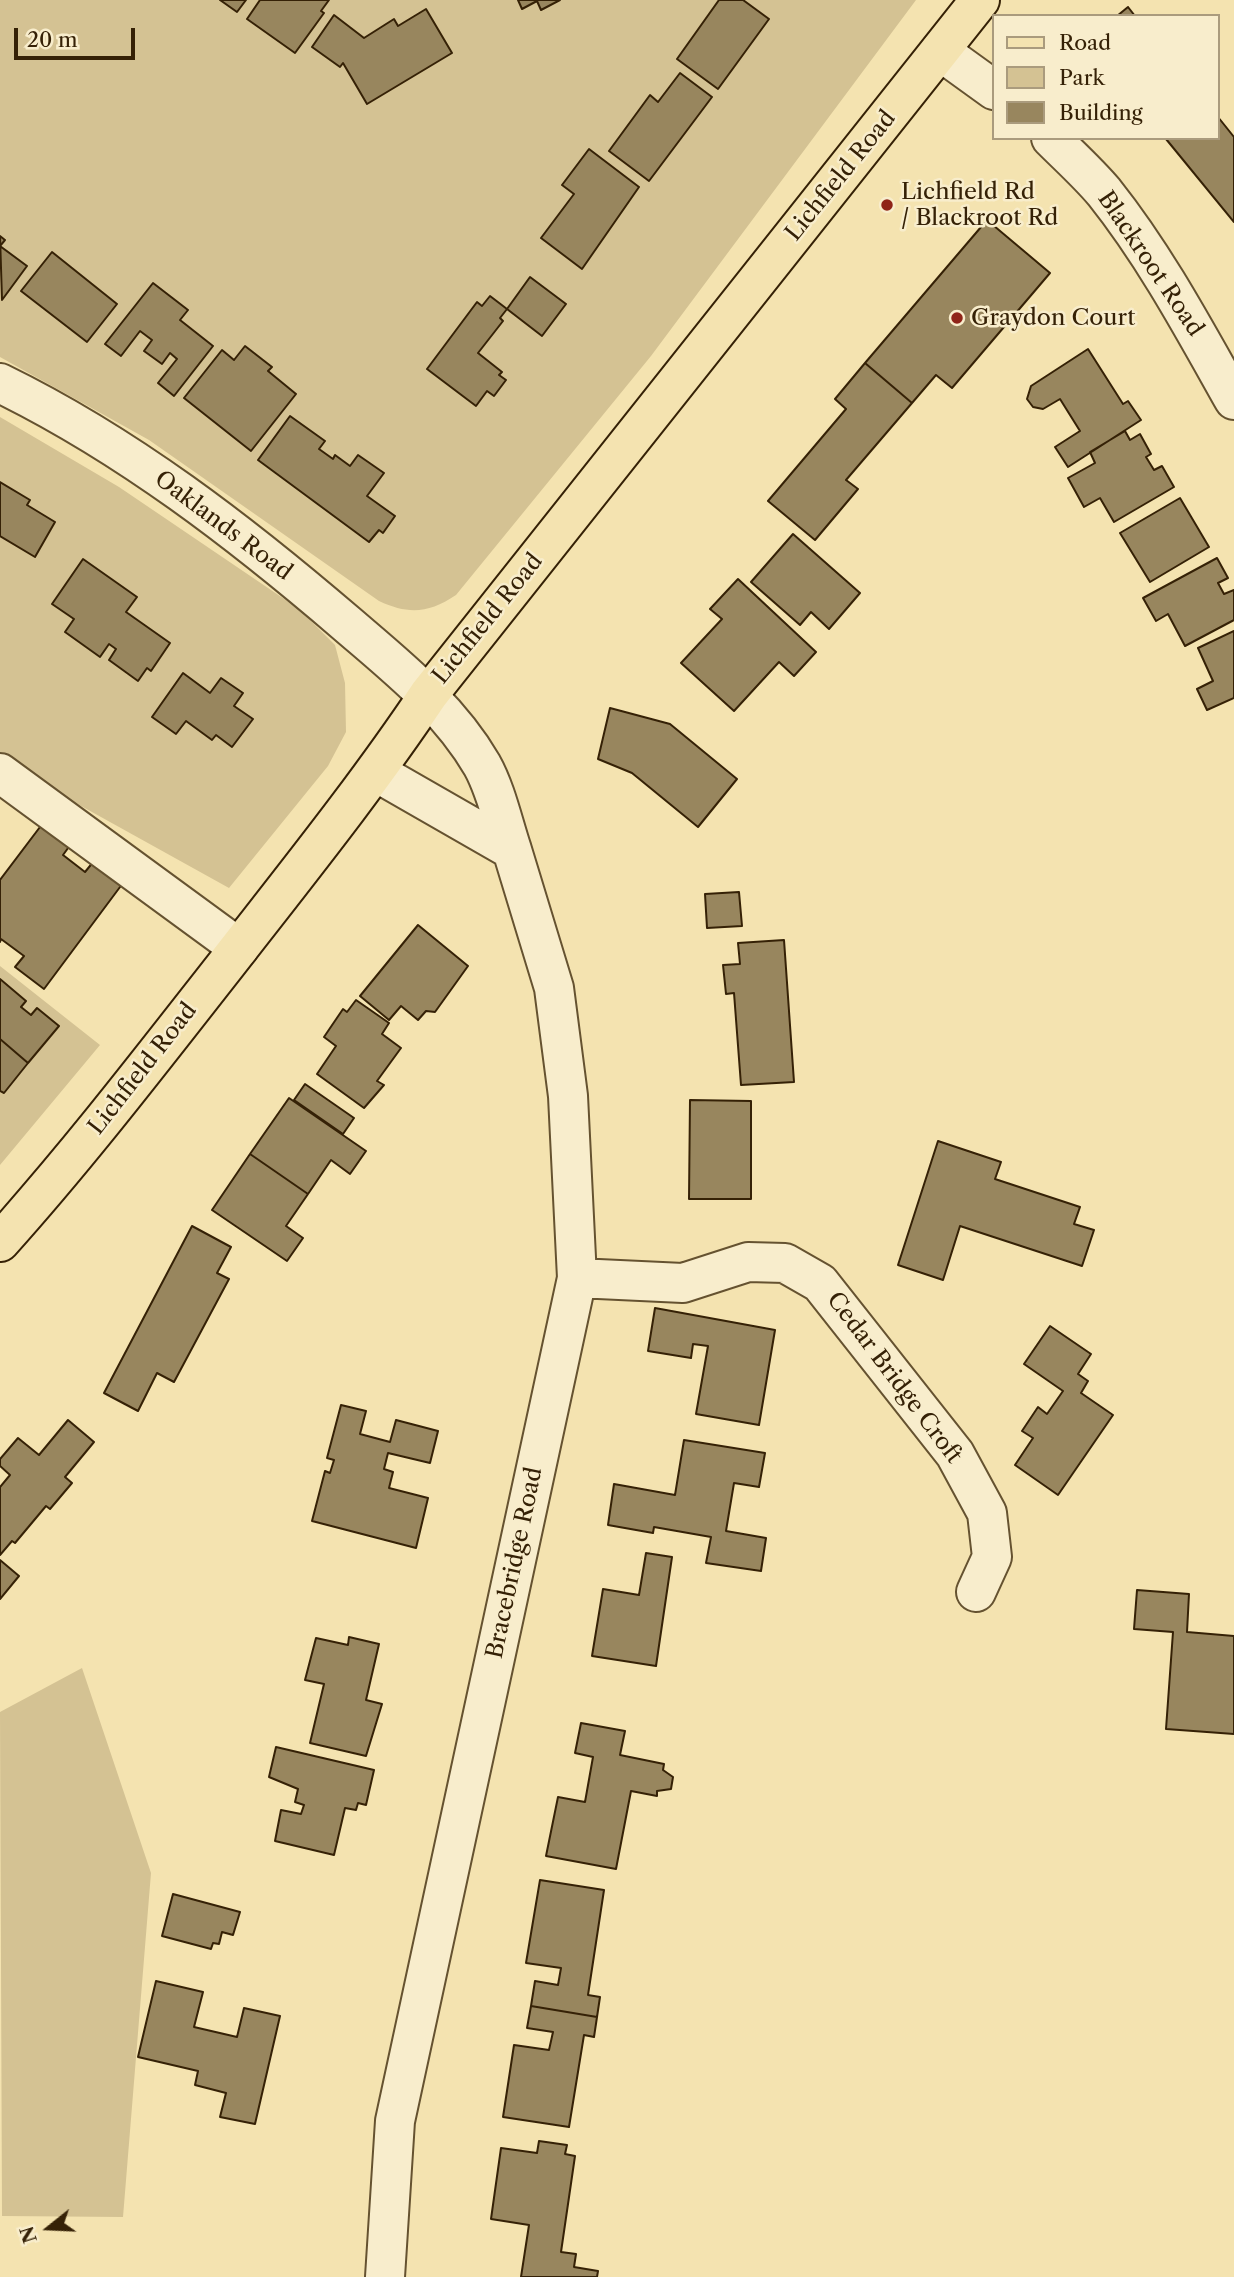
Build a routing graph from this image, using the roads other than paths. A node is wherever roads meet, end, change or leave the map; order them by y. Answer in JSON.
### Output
{"nodes":[{"id":1,"x":980,"y":0,"type":"edge"},
{"id":2,"x":940,"y":51,"type":"junction"},
{"id":3,"x":992,"y":89,"type":"edge"},
{"id":4,"x":1053,"y":140,"type":"edge"},
{"id":5,"x":0,"y":383,"type":"edge"},
{"id":6,"x":1234,"y":400,"type":"edge"},
{"id":7,"x":429,"y":694,"type":"junction"},
{"id":8,"x":376,"y":772,"type":"junction"},
{"id":9,"x":0,"y":774,"type":"edge"},
{"id":10,"x":512,"y":850,"type":"junction"},
{"id":11,"x":239,"y":948,"type":"junction"},
{"id":12,"x":0,"y":1242,"type":"edge"},
{"id":13,"x":577,"y":1278,"type":"junction"},
{"id":14,"x":976,"y":1592,"type":"dead end"},
{"id":15,"x":385,"y":2277,"type":"edge"}],
"edges":[{"from":1,"to":2,"type":"main road","name":"Lichfield Road"},
{"from":2,"to":3,"type":"street"},
{"from":2,"to":7,"type":"main road","name":"Lichfield Road"},
{"from":4,"to":6,"type":"street","name":"Blackroot Road"},
{"from":5,"to":7,"type":"street","name":"Oaklands Road"},
{"from":7,"to":8,"type":"main road","name":"Lichfield Road"},
{"from":7,"to":10,"type":"street","name":"Bracebridge Road"},
{"from":8,"to":10,"type":"street"},
{"from":8,"to":11,"type":"main road","name":"Lichfield Road"},
{"from":9,"to":11,"type":"street"},
{"from":10,"to":13,"type":"street","name":"Bracebridge Road"},
{"from":11,"to":12,"type":"main road","name":"Lichfield Road"},
{"from":13,"to":14,"type":"street","name":"Cedar Bridge Croft"},
{"from":13,"to":15,"type":"street","name":"Bracebridge Road"}]}
